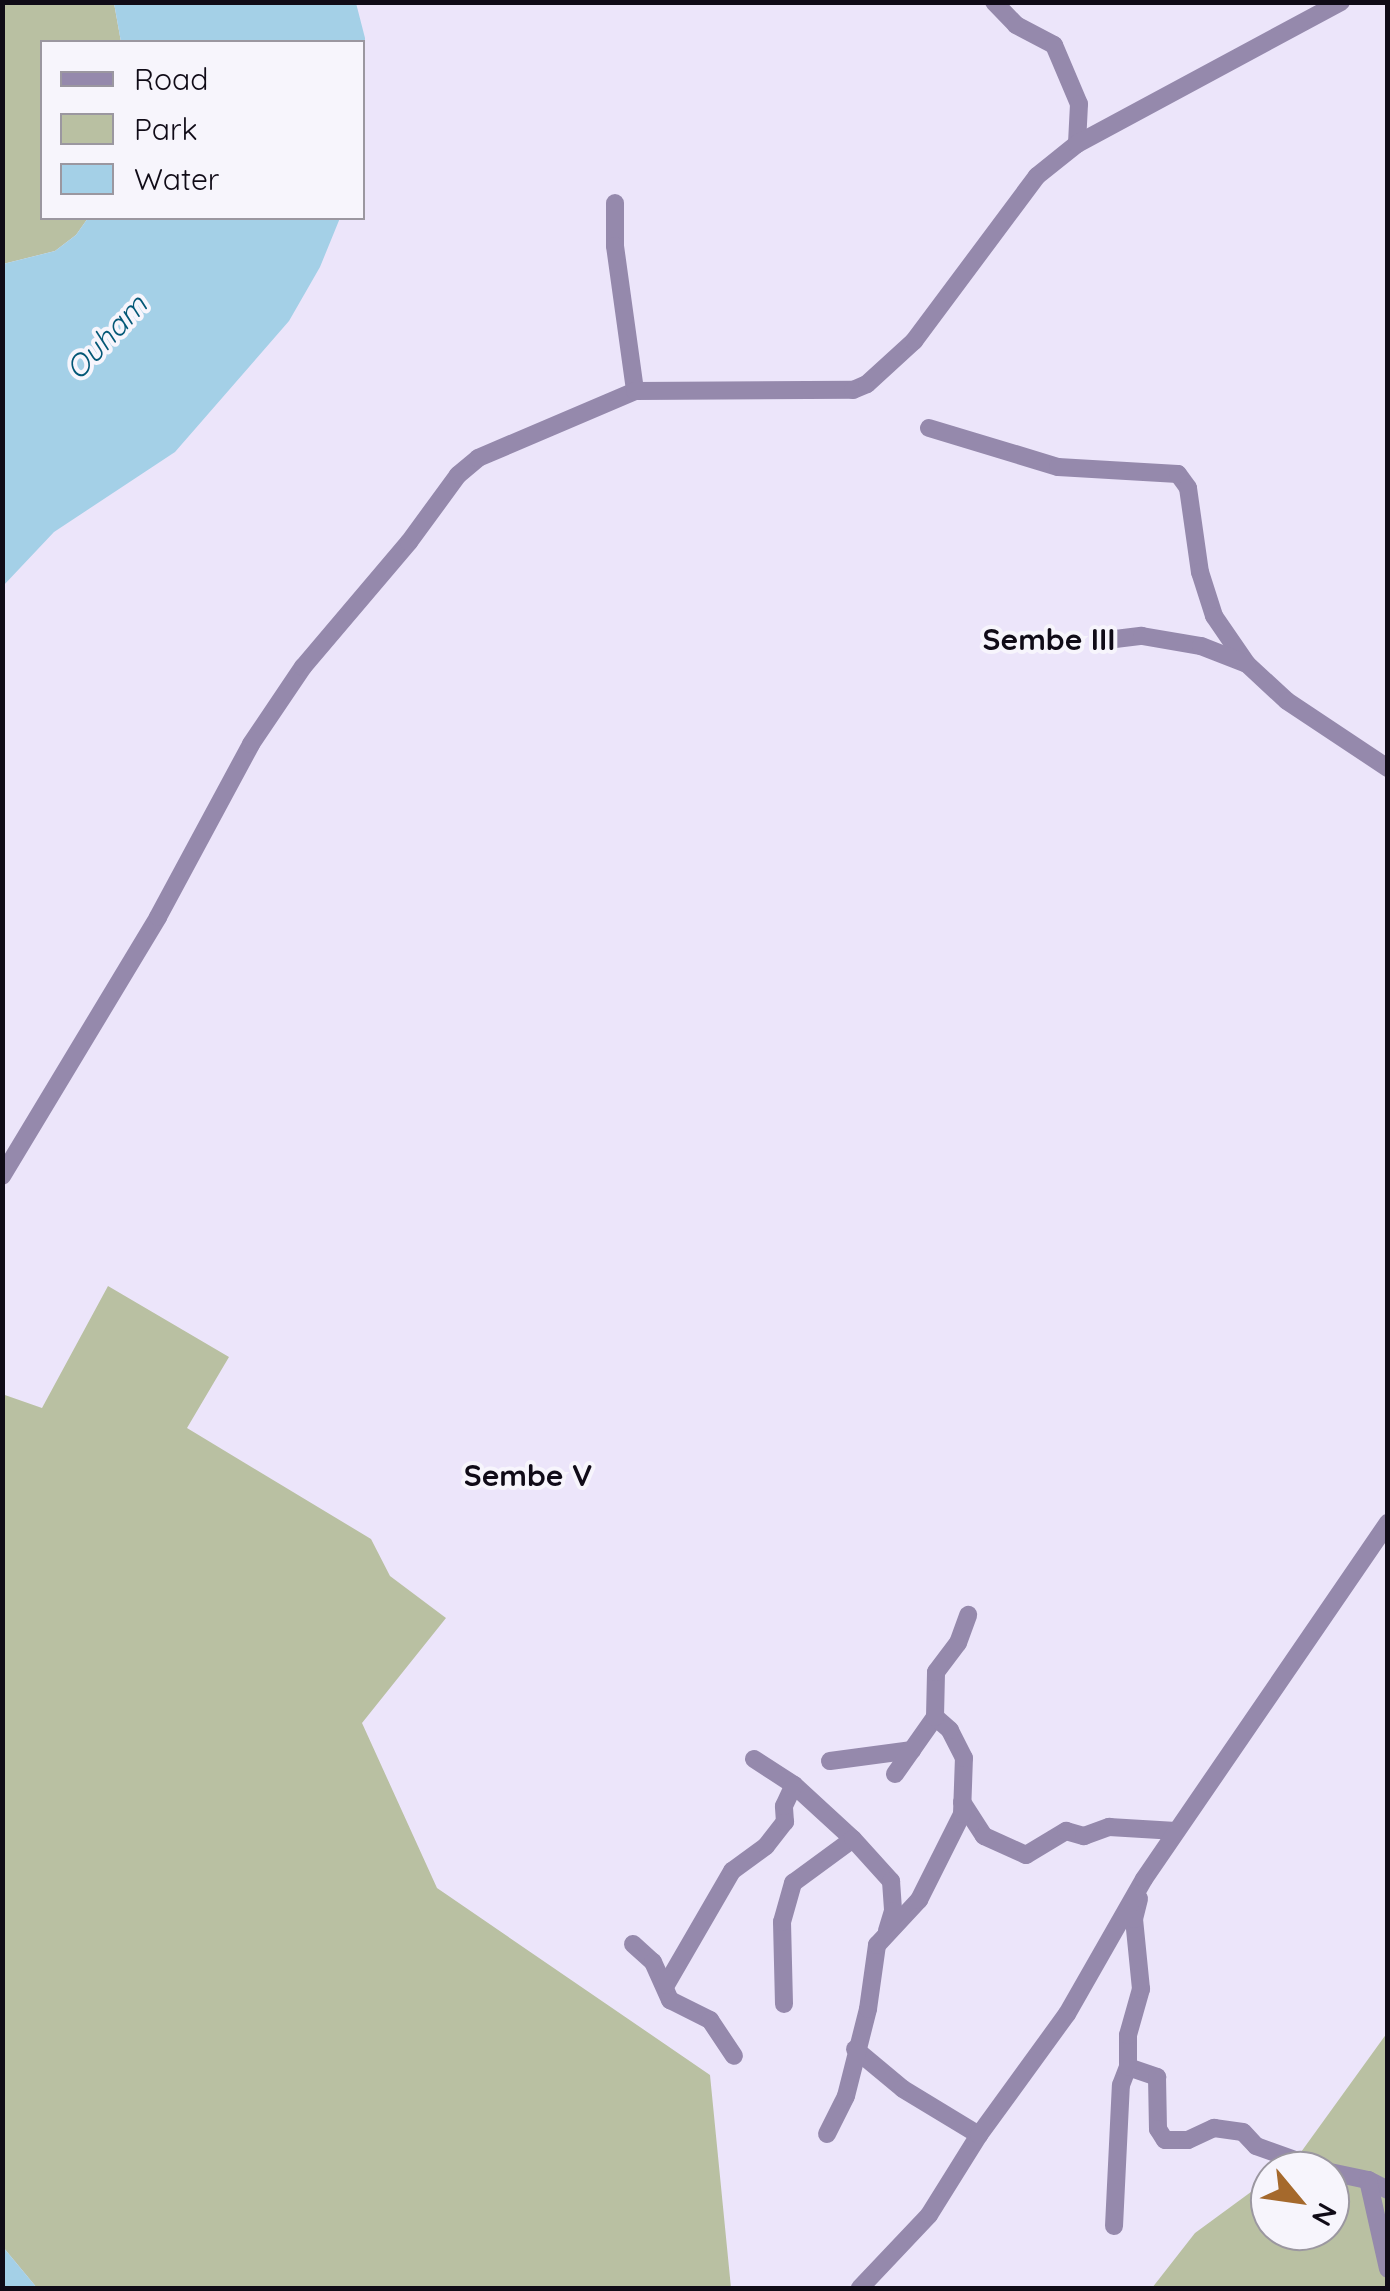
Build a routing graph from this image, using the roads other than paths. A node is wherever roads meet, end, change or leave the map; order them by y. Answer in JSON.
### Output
{"nodes":[{"id":1,"x":994,"y":2,"type":"edge"},
{"id":2,"x":1341,"y":2,"type":"edge"},
{"id":3,"x":1077,"y":144,"type":"junction"},
{"id":4,"x":615,"y":203,"type":"dead end"},
{"id":5,"x":636,"y":390,"type":"junction"},
{"id":6,"x":929,"y":428,"type":"dead end"},
{"id":7,"x":1107,"y":640,"type":"dead end"},
{"id":8,"x":1247,"y":664,"type":"junction"},
{"id":9,"x":1388,"y":768,"type":"edge"},
{"id":10,"x":2,"y":1176,"type":"edge"},
{"id":11,"x":1388,"y":1522,"type":"edge"},
{"id":12,"x":968,"y":1616,"type":"dead end"},
{"id":13,"x":935,"y":1716,"type":"junction"},
{"id":14,"x":912,"y":1750,"type":"junction"},
{"id":15,"x":754,"y":1760,"type":"dead end"},
{"id":16,"x":830,"y":1761,"type":"dead end"},
{"id":17,"x":896,"y":1774,"type":"dead end"},
{"id":18,"x":794,"y":1784,"type":"junction"},
{"id":19,"x":962,"y":1802,"type":"junction"},
{"id":20,"x":1176,"y":1831,"type":"junction"},
{"id":21,"x":853,"y":1839,"type":"junction"},
{"id":22,"x":1144,"y":1878,"type":"junction"},
{"id":23,"x":885,"y":1938,"type":"junction"},
{"id":24,"x":633,"y":1944,"type":"dead end"},
{"id":25,"x":666,"y":1985,"type":"junction"},
{"id":26,"x":784,"y":2004,"type":"dead end"},
{"id":27,"x":855,"y":2050,"type":"junction"},
{"id":28,"x":734,"y":2056,"type":"dead end"},
{"id":29,"x":1128,"y":2067,"type":"junction"},
{"id":30,"x":828,"y":2134,"type":"dead end"},
{"id":31,"x":979,"y":2134,"type":"junction"},
{"id":32,"x":1270,"y":2151,"type":"edge"},
{"id":33,"x":1350,"y":2176,"type":"edge"},
{"id":34,"x":1368,"y":2180,"type":"junction"},
{"id":35,"x":1388,"y":2190,"type":"edge"},
{"id":36,"x":1114,"y":2226,"type":"dead end"},
{"id":37,"x":1388,"y":2269,"type":"edge"},
{"id":38,"x":860,"y":2288,"type":"edge"}],
"edges":[{"from":1,"to":3,"type":"street"},
{"from":2,"to":3,"type":"street"},
{"from":3,"to":5,"type":"street"},
{"from":4,"to":5,"type":"street"},
{"from":5,"to":10,"type":"street"},
{"from":6,"to":8,"type":"street"},
{"from":7,"to":8,"type":"street"},
{"from":8,"to":9,"type":"street"},
{"from":11,"to":20,"type":"street"},
{"from":12,"to":13,"type":"street"},
{"from":13,"to":14,"type":"street"},
{"from":13,"to":19,"type":"street"},
{"from":14,"to":16,"type":"street"},
{"from":14,"to":17,"type":"street"},
{"from":15,"to":18,"type":"street"},
{"from":18,"to":21,"type":"street"},
{"from":18,"to":25,"type":"street"},
{"from":19,"to":20,"type":"street"},
{"from":19,"to":23,"type":"street"},
{"from":20,"to":22,"type":"street"},
{"from":21,"to":23,"type":"street"},
{"from":21,"to":26,"type":"street"},
{"from":22,"to":29,"type":"street"},
{"from":22,"to":31,"type":"street"},
{"from":23,"to":27,"type":"street"},
{"from":24,"to":25,"type":"street"},
{"from":25,"to":28,"type":"street"},
{"from":27,"to":30,"type":"street"},
{"from":27,"to":31,"type":"street"},
{"from":29,"to":32,"type":"street"},
{"from":29,"to":36,"type":"street"},
{"from":31,"to":38,"type":"street"},
{"from":33,"to":34,"type":"street"},
{"from":34,"to":35,"type":"street"},
{"from":34,"to":37,"type":"street"}]}
